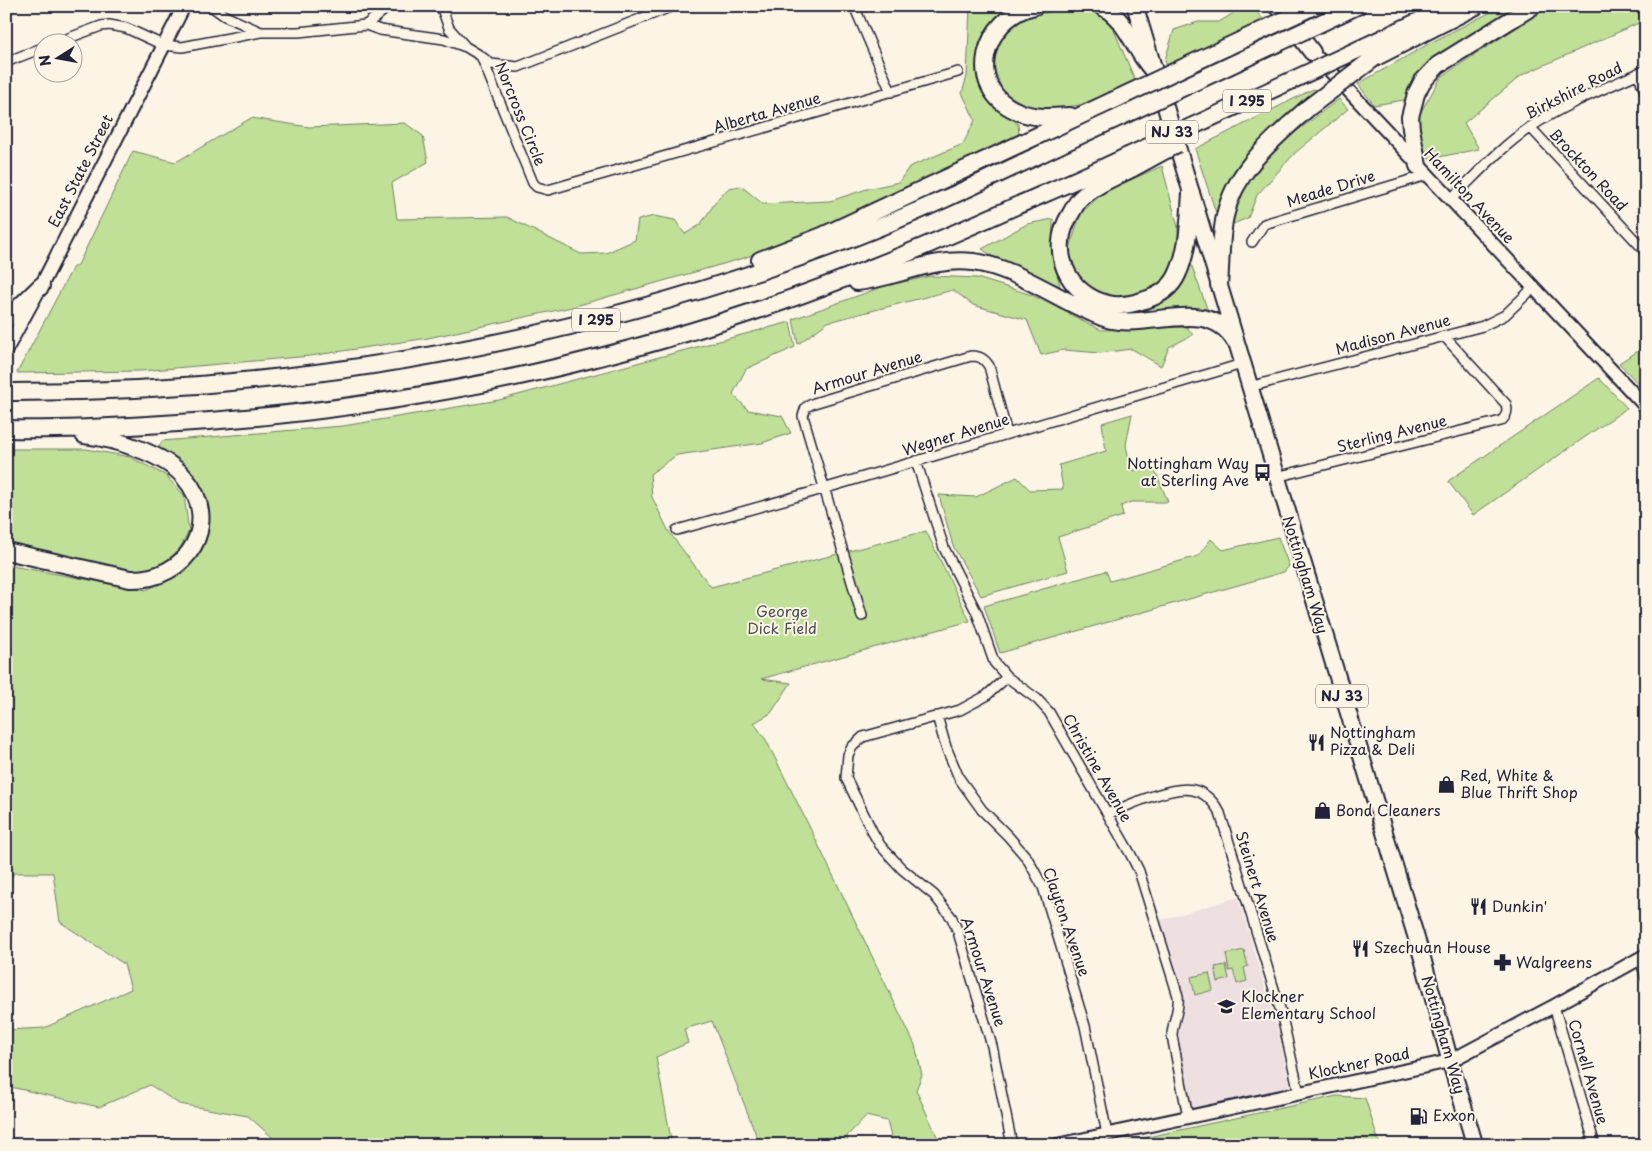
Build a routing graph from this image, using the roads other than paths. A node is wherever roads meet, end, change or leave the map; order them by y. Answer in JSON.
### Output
{"nodes":[{"id":1,"x":184,"y":6,"type":"edge"},
{"id":2,"x":211,"y":6,"type":"edge"},
{"id":3,"x":389,"y":6,"type":"edge"},
{"id":4,"x":441,"y":6,"type":"edge"},
{"id":5,"x":673,"y":6,"type":"edge"},
{"id":6,"x":854,"y":6,"type":"edge"},
{"id":7,"x":1035,"y":6,"type":"edge"},
{"id":8,"x":1101,"y":6,"type":"edge"},
{"id":9,"x":1135,"y":6,"type":"edge"},
{"id":10,"x":1270,"y":6,"type":"edge"},
{"id":11,"x":1277,"y":6,"type":"edge"},
{"id":12,"x":1301,"y":6,"type":"edge"},
{"id":13,"x":1314,"y":6,"type":"edge"},
{"id":14,"x":1357,"y":6,"type":"edge"},
{"id":15,"x":1451,"y":6,"type":"edge"},
{"id":16,"x":1476,"y":6,"type":"edge"},
{"id":17,"x":1532,"y":6,"type":"edge"},
{"id":18,"x":366,"y":25,"type":"junction"},
{"id":19,"x":261,"y":32,"type":"junction"},
{"id":20,"x":82,"y":33,"type":"edge"},
{"id":21,"x":1248,"y":37,"type":"junction"},
{"id":22,"x":163,"y":45,"type":"junction"},
{"id":23,"x":466,"y":47,"type":"junction"},
{"id":24,"x":32,"y":52,"type":"edge"},
{"id":25,"x":1312,"y":52,"type":"junction"},
{"id":26,"x":1370,"y":52,"type":"junction"},
{"id":27,"x":481,"y":56,"type":"junction"},
{"id":28,"x":6,"y":62,"type":"edge"},
{"id":29,"x":958,"y":72,"type":"dead end"},
{"id":30,"x":1154,"y":72,"type":"junction"},
{"id":31,"x":1642,"y":72,"type":"edge"},
{"id":32,"x":890,"y":92,"type":"junction"},
{"id":33,"x":1646,"y":94,"type":"edge"},
{"id":34,"x":1083,"y":115,"type":"junction"},
{"id":35,"x":1530,"y":127,"type":"junction"},
{"id":36,"x":1130,"y":162,"type":"junction"},
{"id":37,"x":1422,"y":170,"type":"junction"},
{"id":38,"x":583,"y":180,"type":"joint"},
{"id":39,"x":1191,"y":193,"type":"junction"},
{"id":40,"x":1450,"y":200,"type":"junction"},
{"id":41,"x":1252,"y":242,"type":"dead end"},
{"id":42,"x":1646,"y":252,"type":"edge"},
{"id":43,"x":830,"y":285,"type":"junction"},
{"id":44,"x":1219,"y":285,"type":"junction"},
{"id":45,"x":41,"y":286,"type":"junction"},
{"id":46,"x":1533,"y":288,"type":"junction"},
{"id":47,"x":621,"y":314,"type":"junction"},
{"id":48,"x":6,"y":320,"type":"edge"},
{"id":49,"x":1444,"y":336,"type":"junction"},
{"id":50,"x":1235,"y":341,"type":"junction"},
{"id":51,"x":6,"y":350,"type":"edge"},
{"id":52,"x":1242,"y":364,"type":"junction"},
{"id":53,"x":1249,"y":387,"type":"junction"},
{"id":54,"x":6,"y":392,"type":"edge"},
{"id":55,"x":1646,"y":407,"type":"edge"},
{"id":56,"x":11,"y":429,"type":"edge"},
{"id":57,"x":1007,"y":434,"type":"junction"},
{"id":58,"x":916,"y":461,"type":"junction"},
{"id":59,"x":1276,"y":477,"type":"junction"},
{"id":60,"x":823,"y":488,"type":"junction"},
{"id":61,"x":677,"y":530,"type":"dead end"},
{"id":62,"x":6,"y":551,"type":"edge"},
{"id":63,"x":862,"y":616,"type":"dead end"},
{"id":64,"x":1007,"y":677,"type":"junction"},
{"id":65,"x":937,"y":716,"type":"junction"},
{"id":66,"x":1108,"y":814,"type":"junction"},
{"id":67,"x":1643,"y":957,"type":"edge"},
{"id":68,"x":1646,"y":978,"type":"edge"},
{"id":69,"x":1554,"y":1006,"type":"junction"},
{"id":70,"x":1450,"y":1061,"type":"junction"},
{"id":71,"x":1299,"y":1093,"type":"junction"},
{"id":72,"x":1188,"y":1117,"type":"junction"},
{"id":73,"x":1107,"y":1134,"type":"junction"},
{"id":74,"x":1012,"y":1145,"type":"edge"},
{"id":75,"x":1057,"y":1145,"type":"edge"},
{"id":76,"x":1475,"y":1145,"type":"edge"},
{"id":77,"x":1594,"y":1145,"type":"edge"}],
"edges":[{"from":1,"to":22,"type":"main road","name":"East State Street"},
{"from":2,"to":19,"type":"street"},
{"from":3,"to":18,"type":"street"},
{"from":4,"to":23,"type":"street"},
{"from":5,"to":27,"type":"street"},
{"from":6,"to":32,"type":"street"},
{"from":7,"to":34,"type":"highway"},
{"from":8,"to":30,"type":"highway"},
{"from":9,"to":30,"type":"main road","name":"Nottingham Way","number":"NJ 33"},
{"from":10,"to":25,"type":"main road","name":"Hamilton Avenue"},
{"from":11,"to":25,"type":"highway"},
{"from":12,"to":21,"type":"highway","bridge":true},
{"from":13,"to":21,"type":"highway","bridge":true},
{"from":14,"to":47,"type":"highway","number":"I 295","bridge":true},
{"from":15,"to":26,"type":"highway","number":"I 295"},
{"from":16,"to":26,"type":"highway"},
{"from":17,"to":37,"type":"highway"},
{"from":18,"to":19,"type":"street","name":"Norcross Circle"},
{"from":18,"to":23,"type":"street","name":"Norcross Circle"},
{"from":19,"to":22,"type":"street","name":"Norcross Circle"},
{"from":20,"to":22,"type":"street"},
{"from":21,"to":34,"type":"highway","bridge":true},
{"from":22,"to":45,"type":"main road","name":"East State Street"},
{"from":23,"to":27,"type":"street","name":"Norcross Circle"},
{"from":24,"to":28,"type":"street"},
{"from":25,"to":37,"type":"main road","name":"Hamilton Avenue"},
{"from":26,"to":36,"type":"highway","number":"I 295","bridge":true},
{"from":26,"to":44,"type":"highway","bridge":true},
{"from":27,"to":38,"type":"street","name":"Norcross Circle"},
{"from":29,"to":32,"type":"street","name":"Alberta Avenue"},
{"from":30,"to":39,"type":"main road","name":"Nottingham Way","number":"NJ 33"},
{"from":31,"to":33,"type":"street"},
{"from":31,"to":35,"type":"street","name":"Birkshire Road"},
{"from":32,"to":38,"type":"street","name":"Alberta Avenue"},
{"from":34,"to":47,"type":"highway"},
{"from":35,"to":40,"type":"street","name":"Birkshire Road"},
{"from":35,"to":42,"type":"street","name":"Brockton Road"},
{"from":36,"to":39,"type":"highway"},
{"from":36,"to":43,"type":"highway","number":"I 295"},
{"from":37,"to":40,"type":"main road","name":"Hamilton Avenue"},
{"from":37,"to":41,"type":"street","name":"Meade Drive"},
{"from":39,"to":44,"type":"main road","name":"Nottingham Way","number":"NJ 33"},
{"from":40,"to":46,"type":"main road","name":"Hamilton Avenue"},
{"from":43,"to":50,"type":"highway"},
{"from":43,"to":56,"type":"highway","number":"I 295"},
{"from":44,"to":50,"type":"main road","name":"Nottingham Way","number":"NJ 33"},
{"from":45,"to":48,"type":"highway"},
{"from":45,"to":51,"type":"main road","name":"East State Street"},
{"from":46,"to":49,"type":"street","name":"Madison Avenue"},
{"from":46,"to":55,"type":"main road","name":"Hamilton Avenue"},
{"from":47,"to":54,"type":"highway","number":"I 295"},
{"from":49,"to":53,"type":"street","name":"Madison Avenue"},
{"from":49,"to":59,"type":"street","name":"Sterling Avenue"},
{"from":50,"to":52,"type":"main road","name":"Nottingham Way","number":"NJ 33"},
{"from":52,"to":53,"type":"main road","name":"Nottingham Way","number":"NJ 33"},
{"from":52,"to":57,"type":"street","name":"Wegner Avenue"},
{"from":53,"to":59,"type":"main road","name":"Nottingham Way","number":"NJ 33"},
{"from":56,"to":62,"type":"highway"},
{"from":57,"to":58,"type":"street","name":"Wegner Avenue"},
{"from":57,"to":60,"type":"street","name":"Armour Avenue"},
{"from":58,"to":60,"type":"street","name":"Wegner Avenue"},
{"from":58,"to":64,"type":"street","name":"Christine Avenue"},
{"from":59,"to":70,"type":"main road","name":"Nottingham Way","number":"NJ 33"},
{"from":60,"to":61,"type":"street","name":"Wegner Avenue"},
{"from":60,"to":63,"type":"street","name":"Armour Avenue"},
{"from":64,"to":65,"type":"street","name":"Armour Avenue"},
{"from":64,"to":66,"type":"street","name":"Christine Avenue"},
{"from":65,"to":73,"type":"street","name":"Clayton Avenue"},
{"from":65,"to":74,"type":"street","name":"Armour Avenue"},
{"from":66,"to":71,"type":"street","name":"Steinert Avenue"},
{"from":66,"to":72,"type":"street","name":"Christine Avenue"},
{"from":67,"to":68,"type":"street"},
{"from":67,"to":69,"type":"main road","name":"Klockner Road"},
{"from":69,"to":70,"type":"main road","name":"Klockner Road"},
{"from":69,"to":77,"type":"street","name":"Cornell Avenue"},
{"from":70,"to":71,"type":"main road","name":"Klockner Road"},
{"from":70,"to":76,"type":"main road","name":"Nottingham Way","number":"NJ 33"},
{"from":71,"to":72,"type":"main road","name":"Klockner Road"},
{"from":72,"to":73,"type":"main road","name":"Klockner Road"},
{"from":73,"to":75,"type":"main road","name":"Klockner Road"}]}
